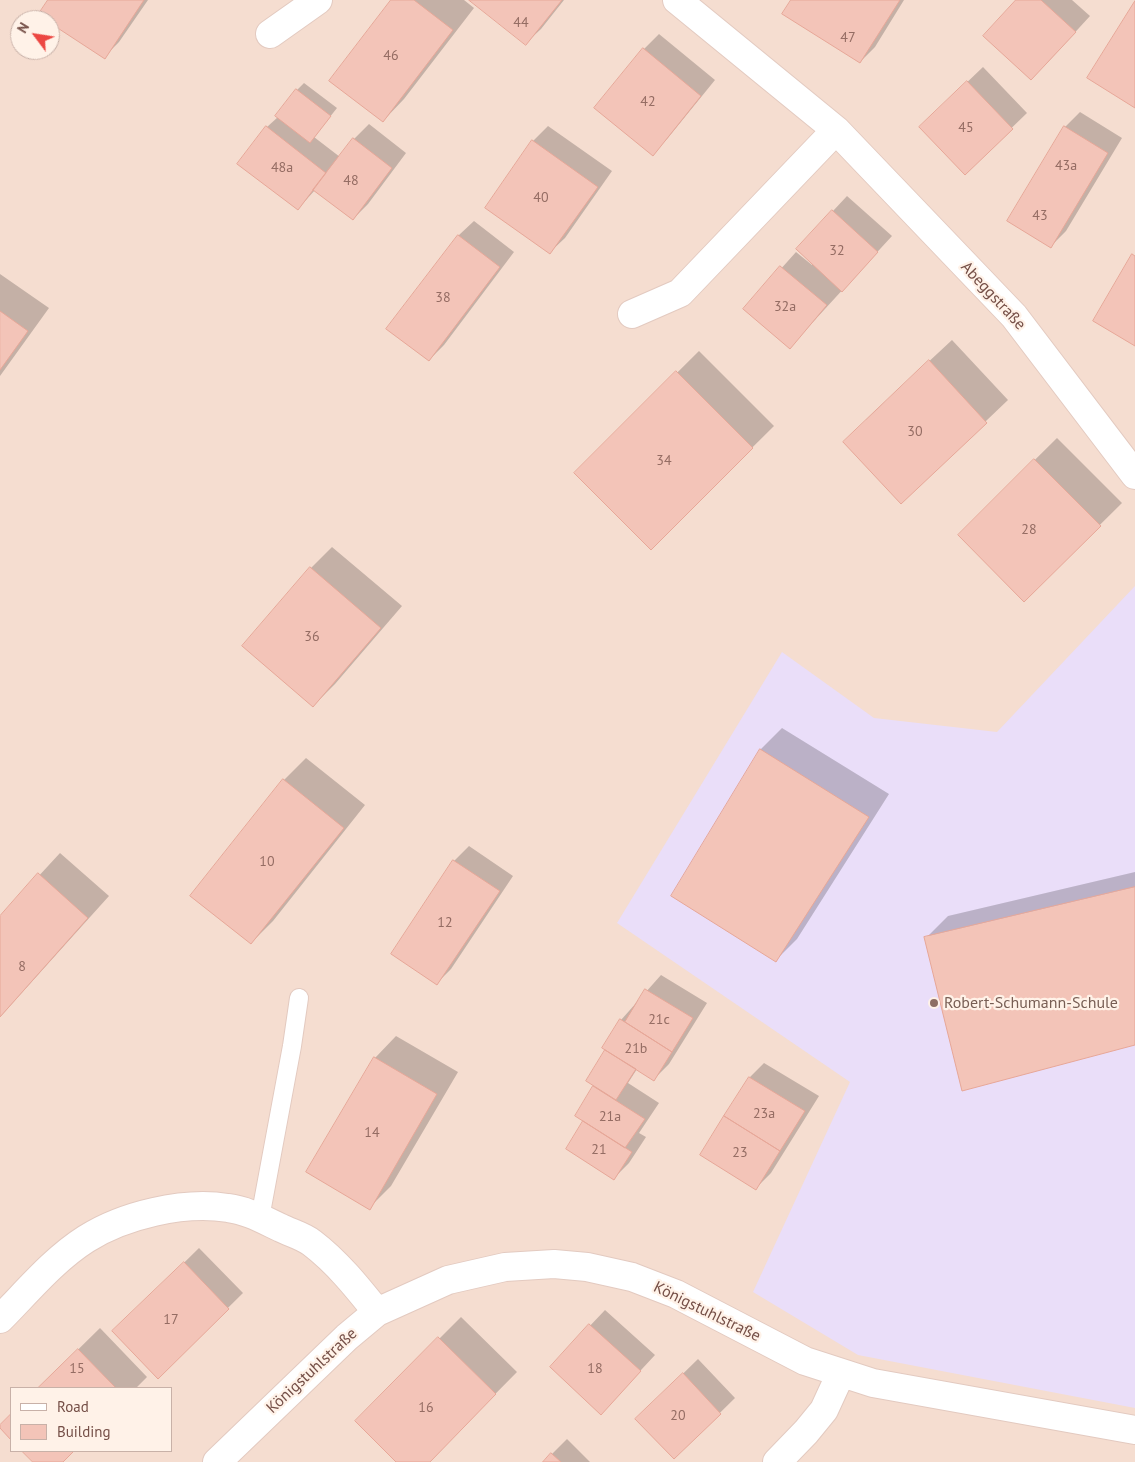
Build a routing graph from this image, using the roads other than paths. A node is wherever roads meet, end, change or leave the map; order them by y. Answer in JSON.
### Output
{"nodes":[{"id":1,"x":318,"y":0,"type":"edge"},
{"id":2,"x":676,"y":0,"type":"edge"},
{"id":3,"x":270,"y":34,"type":"dead end"},
{"id":4,"x":836,"y":130,"type":"junction"},
{"id":5,"x":632,"y":314,"type":"dead end"},
{"id":6,"x":1135,"y":475,"type":"edge"},
{"id":7,"x":299,"y":998,"type":"dead end"},
{"id":8,"x":260,"y":1218,"type":"junction"},
{"id":9,"x":377,"y":1312,"type":"junction"},
{"id":10,"x":0,"y":1319,"type":"edge"},
{"id":11,"x":841,"y":1373,"type":"junction"},
{"id":12,"x":1135,"y":1430,"type":"edge"},
{"id":13,"x":217,"y":1462,"type":"edge"},
{"id":14,"x":777,"y":1462,"type":"edge"}],
"edges":[{"from":1,"to":3,"type":"street"},
{"from":2,"to":4,"type":"street","name":"Abeggstraße"},
{"from":4,"to":5,"type":"street"},
{"from":4,"to":6,"type":"street","name":"Abeggstraße"},
{"from":7,"to":8,"type":"lane"},
{"from":8,"to":9,"type":"street"},
{"from":8,"to":10,"type":"street"},
{"from":9,"to":11,"type":"street","name":"Königstuhlstraße"},
{"from":9,"to":13,"type":"street","name":"Königstuhlstraße"},
{"from":11,"to":12,"type":"street","name":"Königstuhlstraße"},
{"from":11,"to":14,"type":"street"}]}
